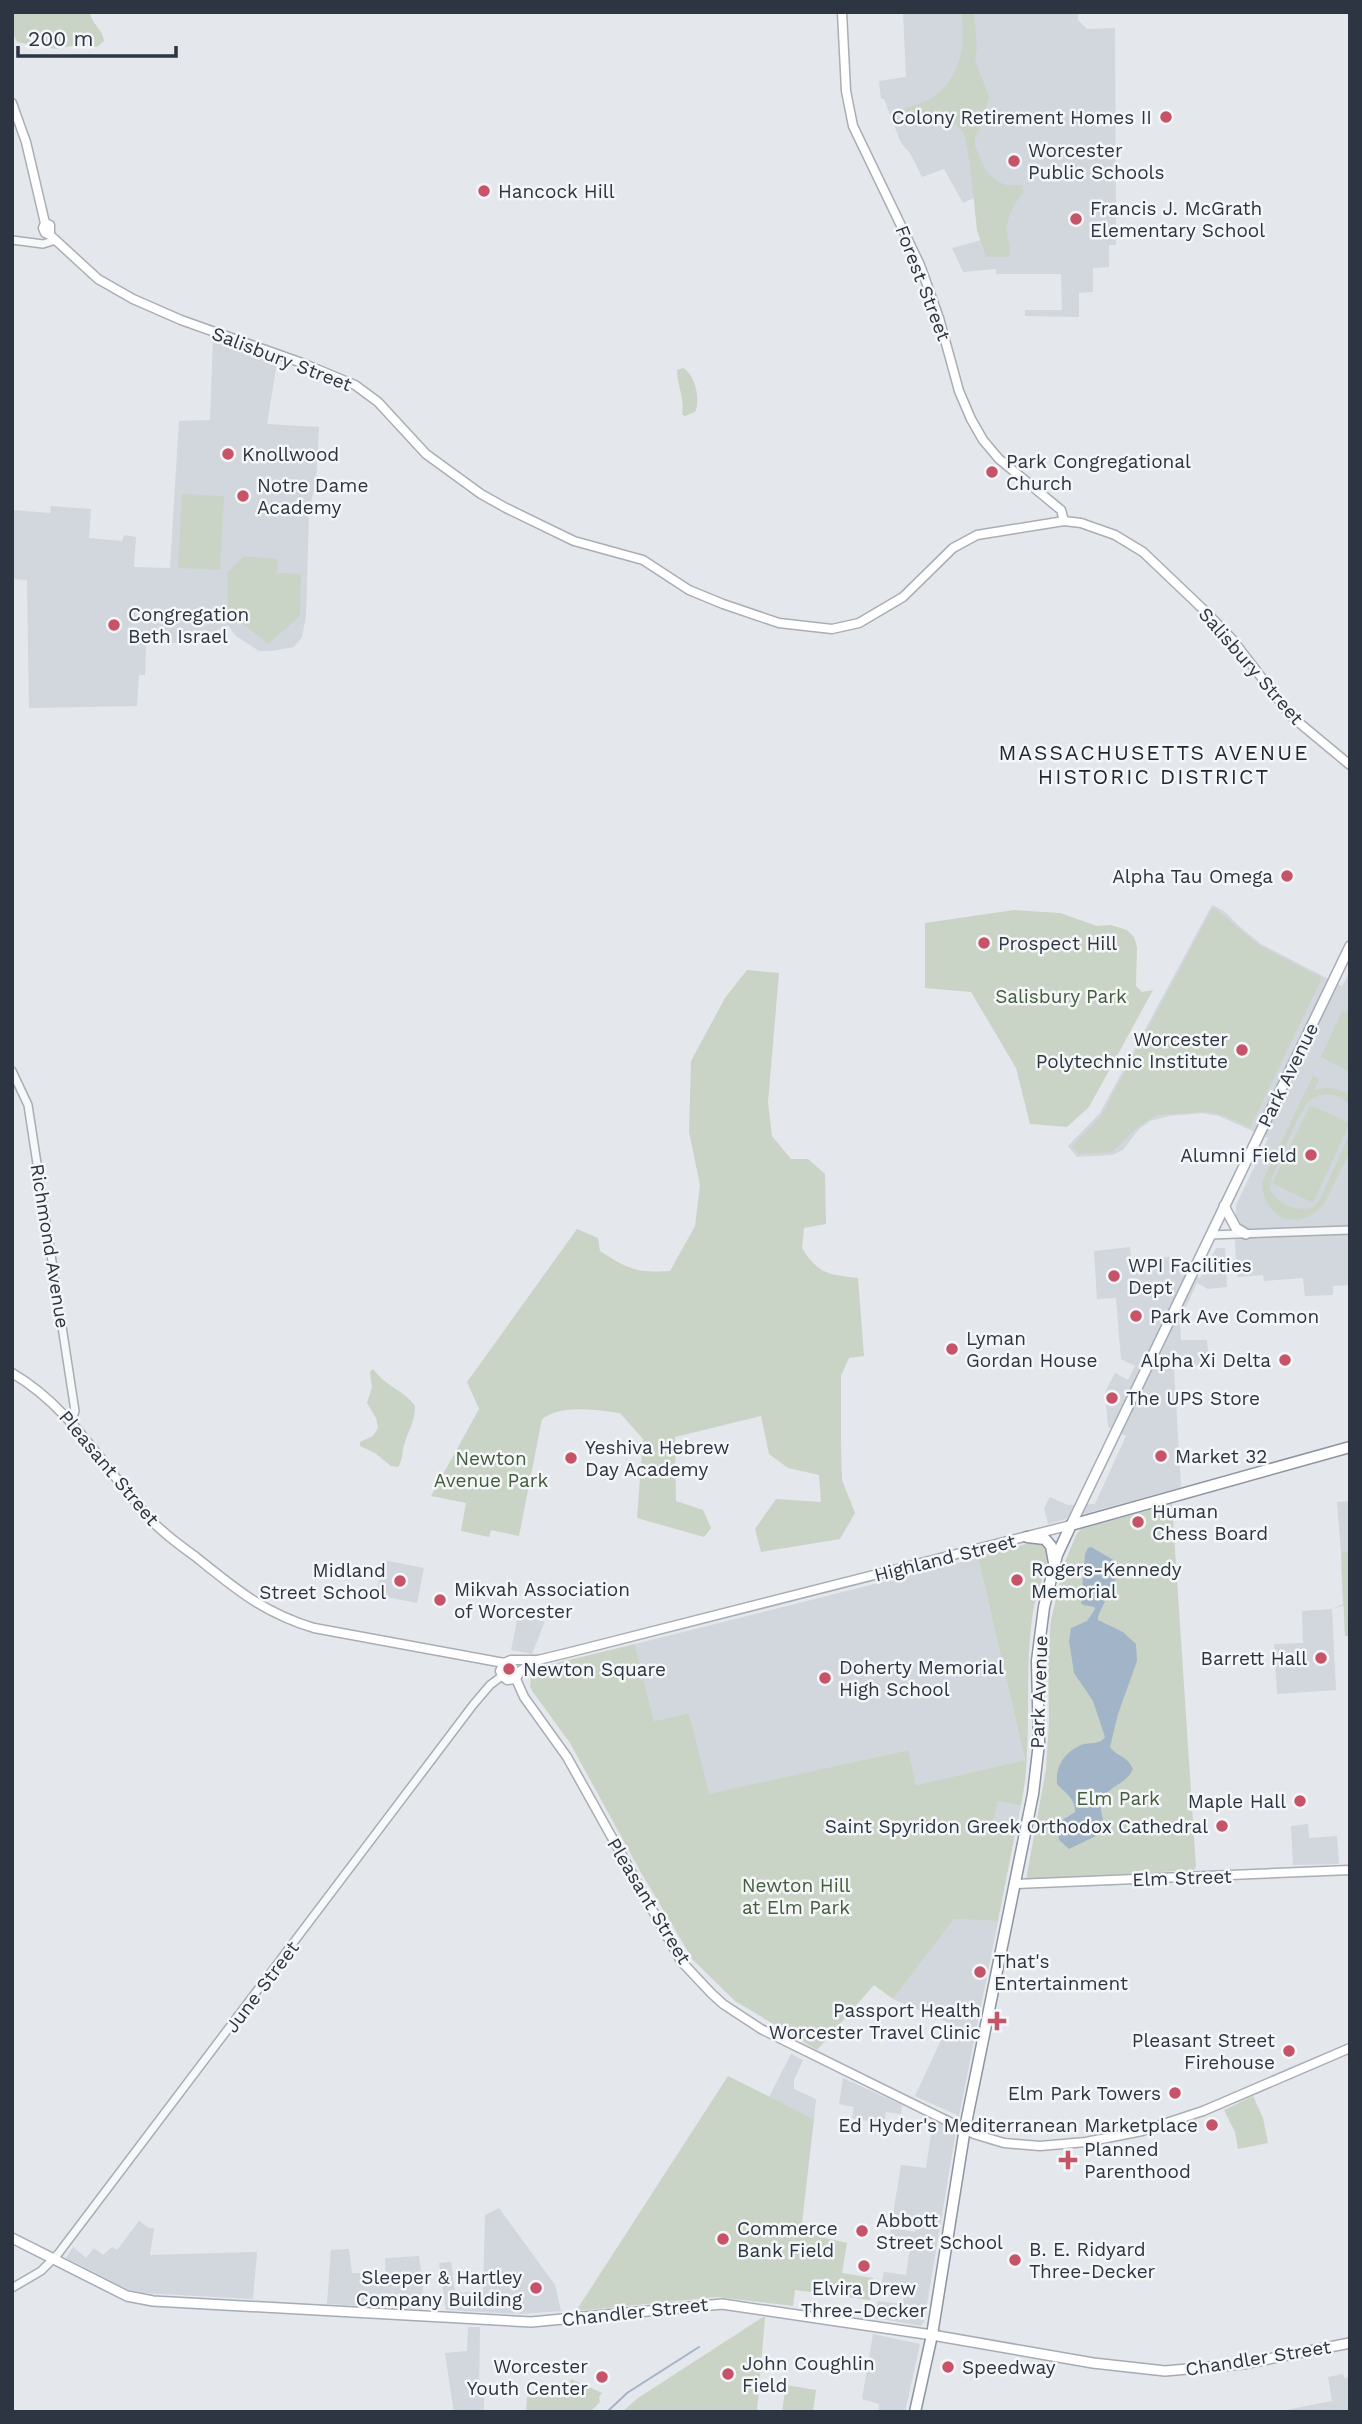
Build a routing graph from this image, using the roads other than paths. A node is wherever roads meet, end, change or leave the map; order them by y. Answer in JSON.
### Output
{"nodes":[{"id":1,"x":842,"y":12,"type":"edge"},
{"id":2,"x":12,"y":103,"type":"edge"},
{"id":3,"x":53,"y":237,"type":"junction"},
{"id":4,"x":12,"y":240,"type":"edge"},
{"id":5,"x":1064,"y":522,"type":"junction"},
{"id":6,"x":1350,"y":765,"type":"edge"},
{"id":7,"x":1350,"y":946,"type":"edge"},
{"id":8,"x":12,"y":1071,"type":"edge"},
{"id":9,"x":1224,"y":1206,"type":"junction"},
{"id":10,"x":1350,"y":1230,"type":"edge"},
{"id":11,"x":1246,"y":1234,"type":"junction"},
{"id":12,"x":1210,"y":1236,"type":"junction"},
{"id":13,"x":12,"y":1374,"type":"edge"},
{"id":14,"x":71,"y":1423,"type":"junction"},
{"id":15,"x":1350,"y":1447,"type":"edge"},
{"id":16,"x":1071,"y":1525,"type":"junction"},
{"id":17,"x":1027,"y":1537,"type":"junction"},
{"id":18,"x":1054,"y":1565,"type":"junction"},
{"id":19,"x":538,"y":1660,"type":"junction"},
{"id":20,"x":514,"y":1661,"type":"junction"},
{"id":21,"x":502,"y":1670,"type":"junction"},
{"id":22,"x":518,"y":1675,"type":"junction"},
{"id":23,"x":1350,"y":1870,"type":"edge"},
{"id":24,"x":1014,"y":1884,"type":"junction"},
{"id":25,"x":1350,"y":2048,"type":"edge"},
{"id":26,"x":965,"y":2128,"type":"junction"},
{"id":27,"x":12,"y":2238,"type":"edge"},
{"id":28,"x":53,"y":2260,"type":"junction"},
{"id":29,"x":12,"y":2288,"type":"edge"},
{"id":30,"x":932,"y":2335,"type":"junction"},
{"id":31,"x":1350,"y":2343,"type":"edge"},
{"id":32,"x":915,"y":2412,"type":"edge"}],
"edges":[{"from":1,"to":5,"type":"main road","name":"Forest Street"},
{"from":2,"to":3,"type":"main road","name":"Salisbury Street"},
{"from":3,"to":4,"type":"street"},
{"from":3,"to":5,"type":"main road","name":"Salisbury Street"},
{"from":5,"to":6,"type":"main road","name":"Salisbury Street"},
{"from":7,"to":9,"type":"main road","name":"Park Avenue"},
{"from":8,"to":14,"type":"street","name":"Richmond Avenue"},
{"from":9,"to":11,"type":"main road"},
{"from":9,"to":12,"type":"main road","name":"Park Avenue"},
{"from":10,"to":11,"type":"street"},
{"from":11,"to":12,"type":"street"},
{"from":12,"to":16,"type":"main road","name":"Park Avenue"},
{"from":13,"to":14,"type":"main road","name":"Pleasant Street"},
{"from":14,"to":21,"type":"main road","name":"Pleasant Street"},
{"from":15,"to":16,"type":"highway","name":"Highland Street"},
{"from":16,"to":17,"type":"main road","name":"Highland Street"},
{"from":16,"to":18,"type":"highway","name":"Park Avenue"},
{"from":17,"to":18,"type":"highway"},
{"from":17,"to":19,"type":"main road","name":"Highland Street"},
{"from":18,"to":24,"type":"highway","name":"Park Avenue"},
{"from":19,"to":20,"type":"main road","name":"Highland Street"},
{"from":19,"to":22,"type":"main road","name":"Highland Street"},
{"from":20,"to":21,"type":"main road"},
{"from":20,"to":22,"type":"main road"},
{"from":21,"to":22,"type":"main road"},
{"from":21,"to":28,"type":"street","name":"June Street"},
{"from":22,"to":26,"type":"main road","name":"Pleasant Street"},
{"from":23,"to":24,"type":"main road","name":"Elm Street"},
{"from":24,"to":26,"type":"highway","name":"Park Avenue"},
{"from":25,"to":26,"type":"main road","name":"Pleasant Street"},
{"from":26,"to":30,"type":"highway","name":"Park Avenue"},
{"from":27,"to":28,"type":"main road","name":"Chandler Street"},
{"from":28,"to":29,"type":"street","name":"June Street"},
{"from":28,"to":30,"type":"main road","name":"Chandler Street"},
{"from":30,"to":31,"type":"main road","name":"Chandler Street"},
{"from":30,"to":32,"type":"highway","name":"Park Avenue"}]}
